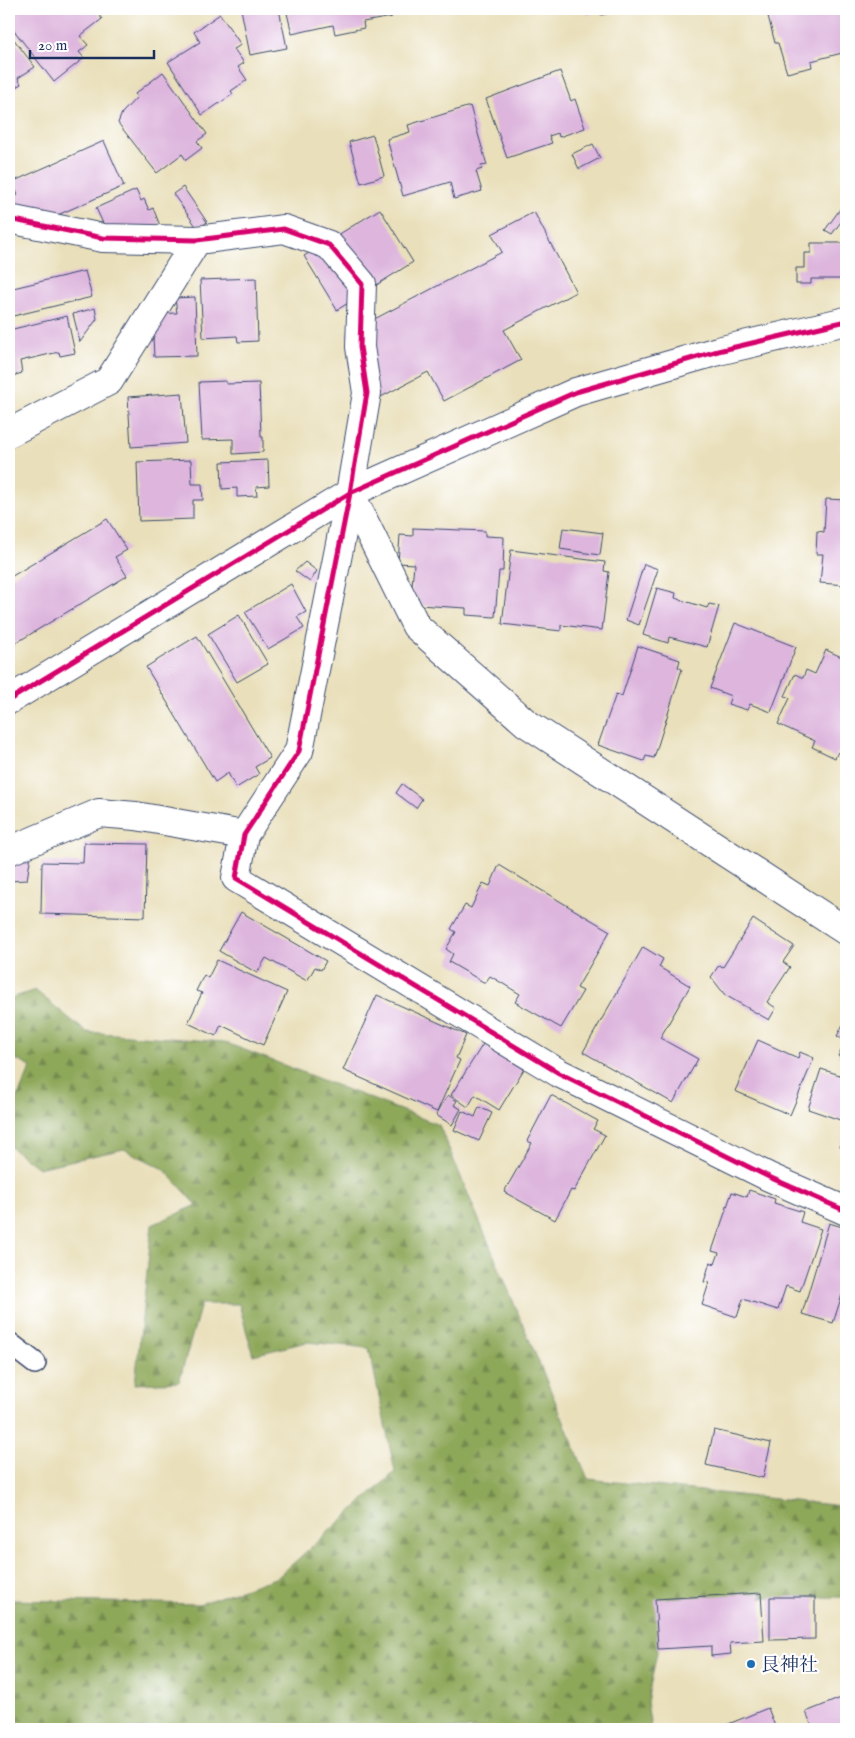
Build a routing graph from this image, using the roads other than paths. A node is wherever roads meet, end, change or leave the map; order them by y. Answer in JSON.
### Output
{"nodes":[{"id":1,"x":9,"y":219,"type":"edge"},
{"id":2,"x":197,"y":240,"type":"junction"},
{"id":3,"x":846,"y":321,"type":"edge"},
{"id":4,"x":9,"y":433,"type":"edge"},
{"id":5,"x":350,"y":493,"type":"junction"},
{"id":6,"x":9,"y":700,"type":"edge"},
{"id":7,"x":244,"y":835,"type":"junction"},
{"id":8,"x":9,"y":851,"type":"edge"},
{"id":9,"x":846,"y":931,"type":"edge"},
{"id":10,"x":846,"y":1211,"type":"edge"},
{"id":11,"x":9,"y":1343,"type":"edge"},
{"id":12,"x":35,"y":1363,"type":"dead end"}],
"edges":[{"from":1,"to":2,"type":"street"},
{"from":2,"to":4,"type":"street"},
{"from":2,"to":5,"type":"street"},
{"from":3,"to":5,"type":"street"},
{"from":5,"to":6,"type":"street"},
{"from":5,"to":7,"type":"street"},
{"from":5,"to":9,"type":"street"},
{"from":7,"to":8,"type":"street"},
{"from":7,"to":10,"type":"street"},
{"from":11,"to":12,"type":"lane"}]}
